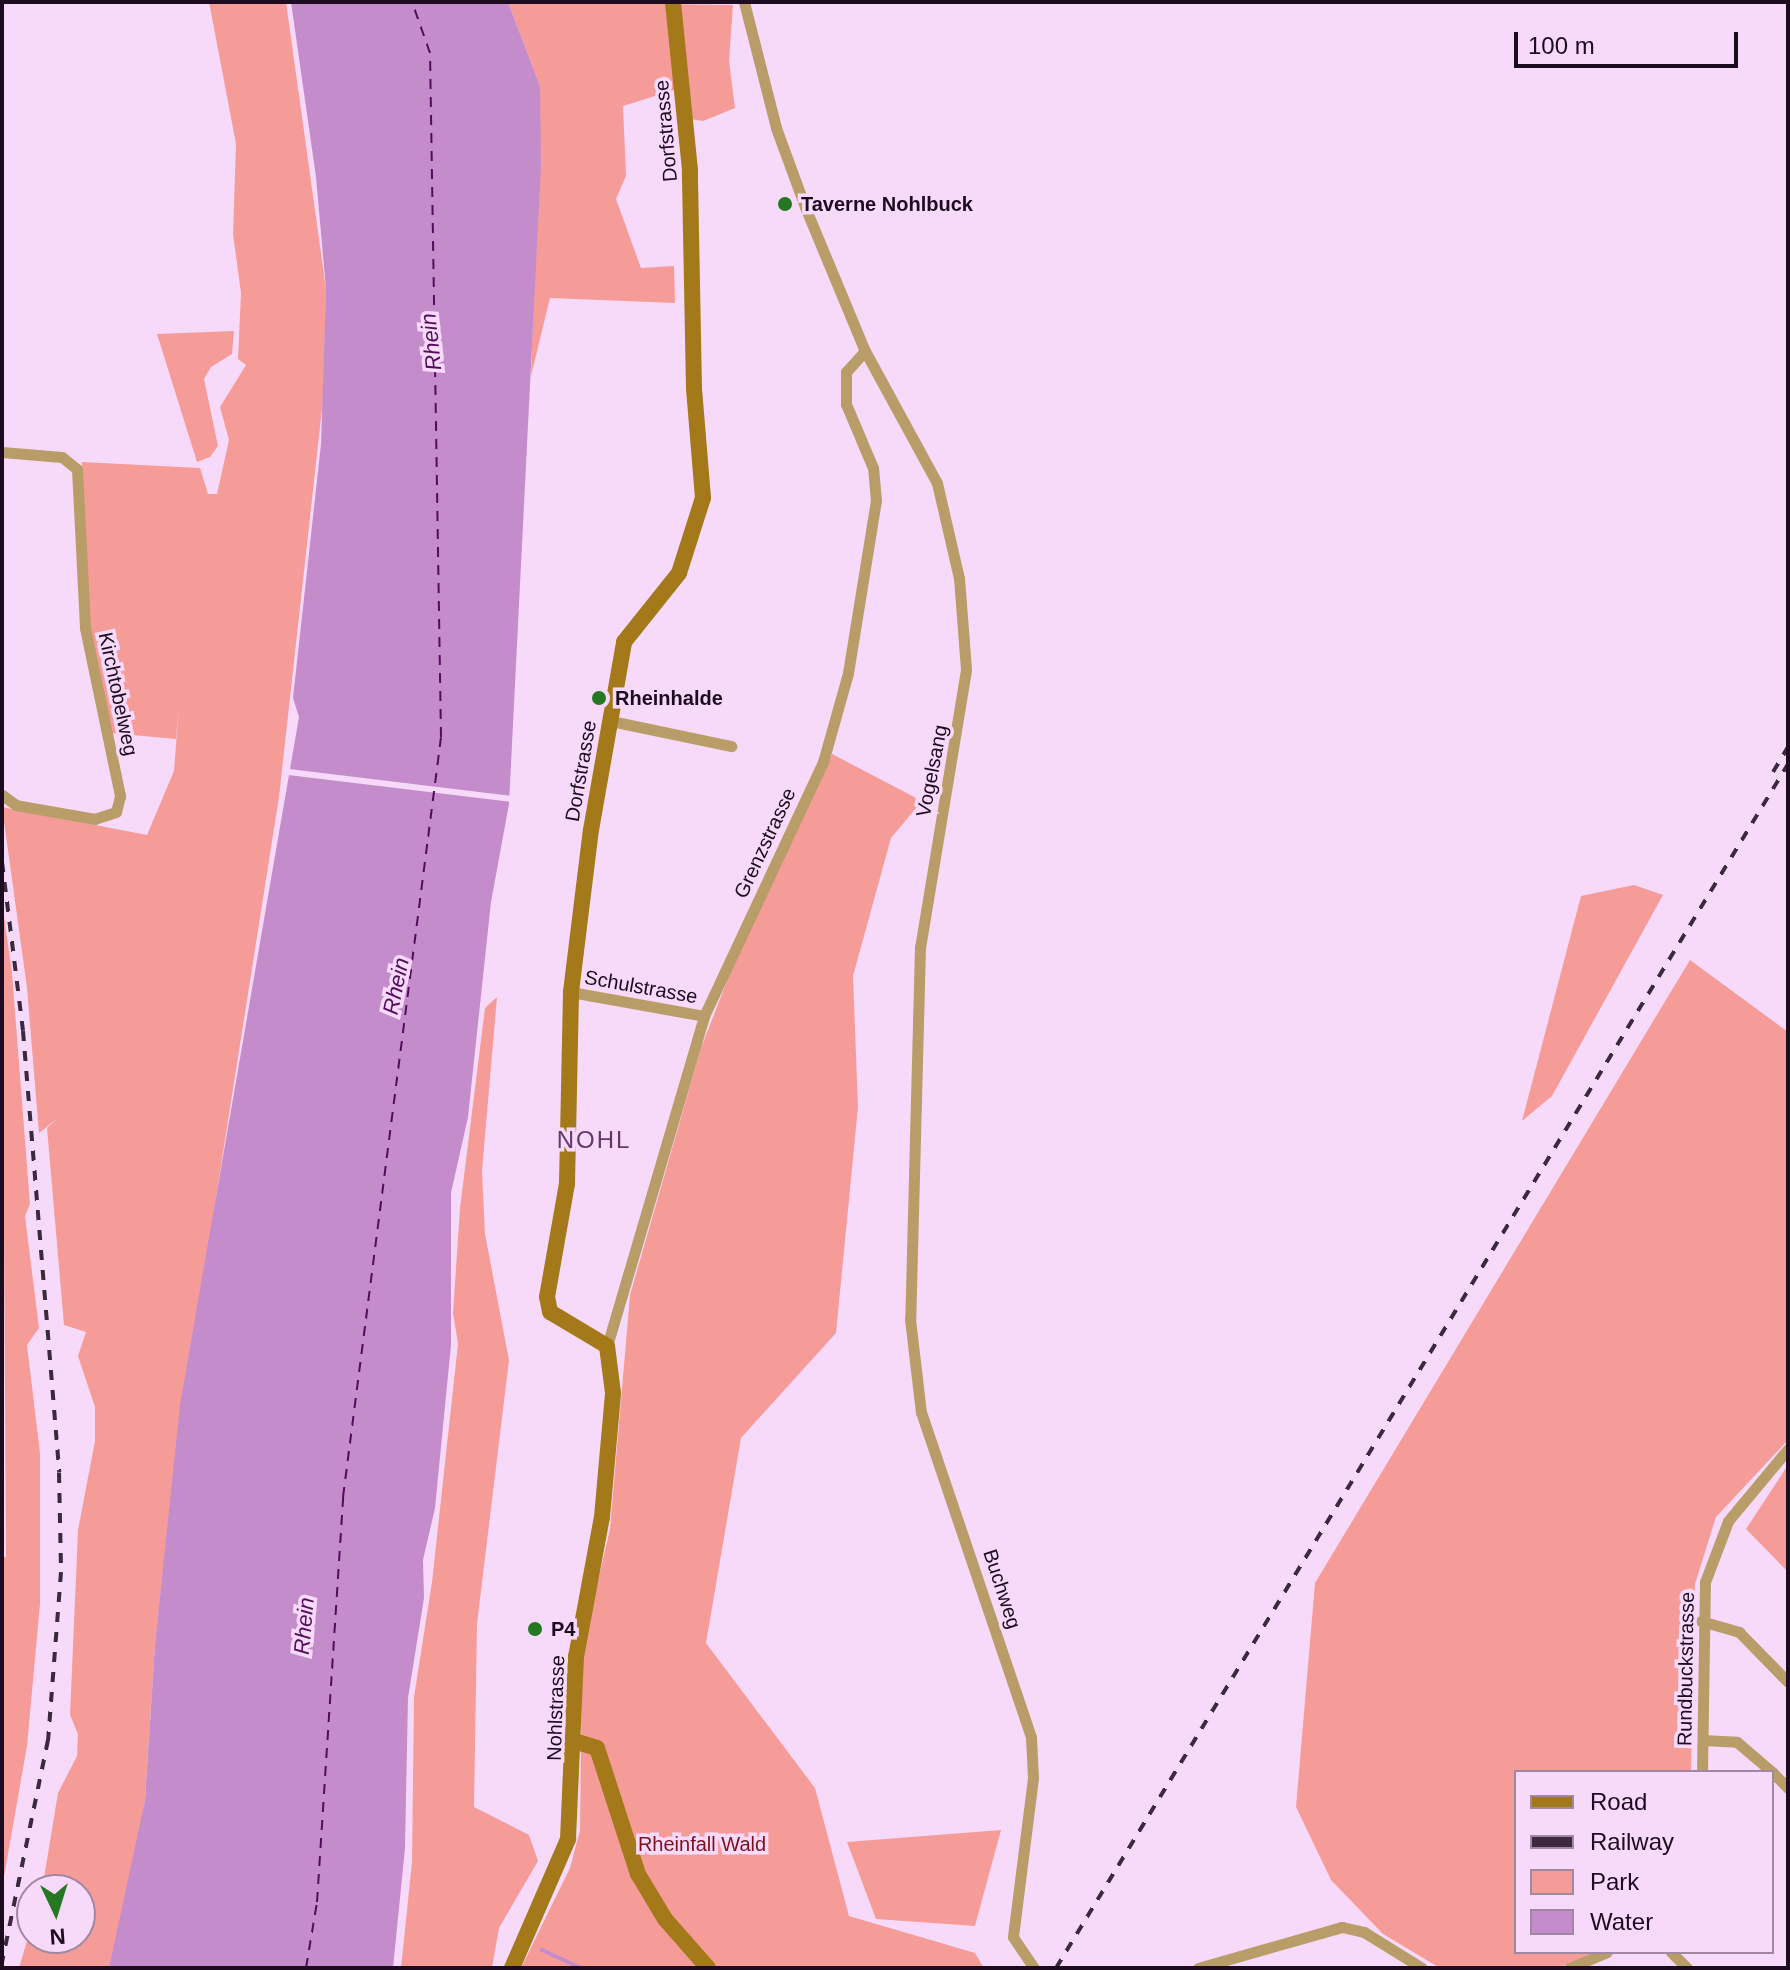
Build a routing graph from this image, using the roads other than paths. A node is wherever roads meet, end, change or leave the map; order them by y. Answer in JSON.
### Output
{"nodes":[{"id":1,"x":673,"y":2,"type":"edge"},
{"id":2,"x":744,"y":2,"type":"edge"},
{"id":3,"x":865,"y":351,"type":"junction"},
{"id":4,"x":2,"y":452,"type":"edge"},
{"id":5,"x":611,"y":721,"type":"junction"},
{"id":6,"x":731,"y":746,"type":"dead end"},
{"id":7,"x":2,"y":795,"type":"edge"},
{"id":8,"x":571,"y":992,"type":"junction"},
{"id":9,"x":704,"y":1016,"type":"junction"},
{"id":10,"x":913,"y":1217,"type":"joint"},
{"id":11,"x":607,"y":1346,"type":"junction"},
{"id":12,"x":1788,"y":1449,"type":"edge"},
{"id":13,"x":1701,"y":1621,"type":"junction"},
{"id":14,"x":1788,"y":1682,"type":"edge"},
{"id":15,"x":1703,"y":1740,"type":"junction"},
{"id":16,"x":574,"y":1741,"type":"junction"},
{"id":17,"x":1702,"y":1770,"type":"edge"},
{"id":18,"x":1770,"y":1770,"type":"edge"},
{"id":19,"x":1602,"y":1954,"type":"edge"},
{"id":20,"x":512,"y":1968,"type":"edge"},
{"id":21,"x":708,"y":1968,"type":"edge"},
{"id":22,"x":1034,"y":1968,"type":"edge"},
{"id":23,"x":1198,"y":1968,"type":"edge"},
{"id":24,"x":1422,"y":1968,"type":"edge"},
{"id":25,"x":1569,"y":1968,"type":"edge"}],
"edges":[{"from":1,"to":5,"type":"street","name":"Dorfstrasse"},
{"from":2,"to":3,"type":"street","name":"Vogelsang"},
{"from":3,"to":9,"type":"street","name":"Grenzstrasse"},
{"from":3,"to":10,"type":"street","name":"Vogelsang"},
{"from":4,"to":7,"type":"street","name":"Kirchtobelweg"},
{"from":5,"to":6,"type":"street"},
{"from":5,"to":8,"type":"street","name":"Dorfstrasse"},
{"from":8,"to":9,"type":"street","name":"Schulstrasse"},
{"from":8,"to":11,"type":"street","name":"Dorfstrasse"},
{"from":9,"to":11,"type":"street","name":"Grenzstrasse"},
{"from":10,"to":22,"type":"street","name":"Buchweg"},
{"from":11,"to":16,"type":"street","name":"Nohlstrasse"},
{"from":12,"to":13,"type":"street","name":"Rundbuckstrasse"},
{"from":13,"to":14,"type":"street"},
{"from":13,"to":15,"type":"street","name":"Rundbuckstrasse"},
{"from":15,"to":17,"type":"street","name":"Rundbuckstrasse"},
{"from":15,"to":18,"type":"street"},
{"from":16,"to":20,"type":"street","name":"Nohlstrasse"},
{"from":16,"to":21,"type":"street"},
{"from":19,"to":25,"type":"street"},
{"from":23,"to":24,"type":"street"}]}
